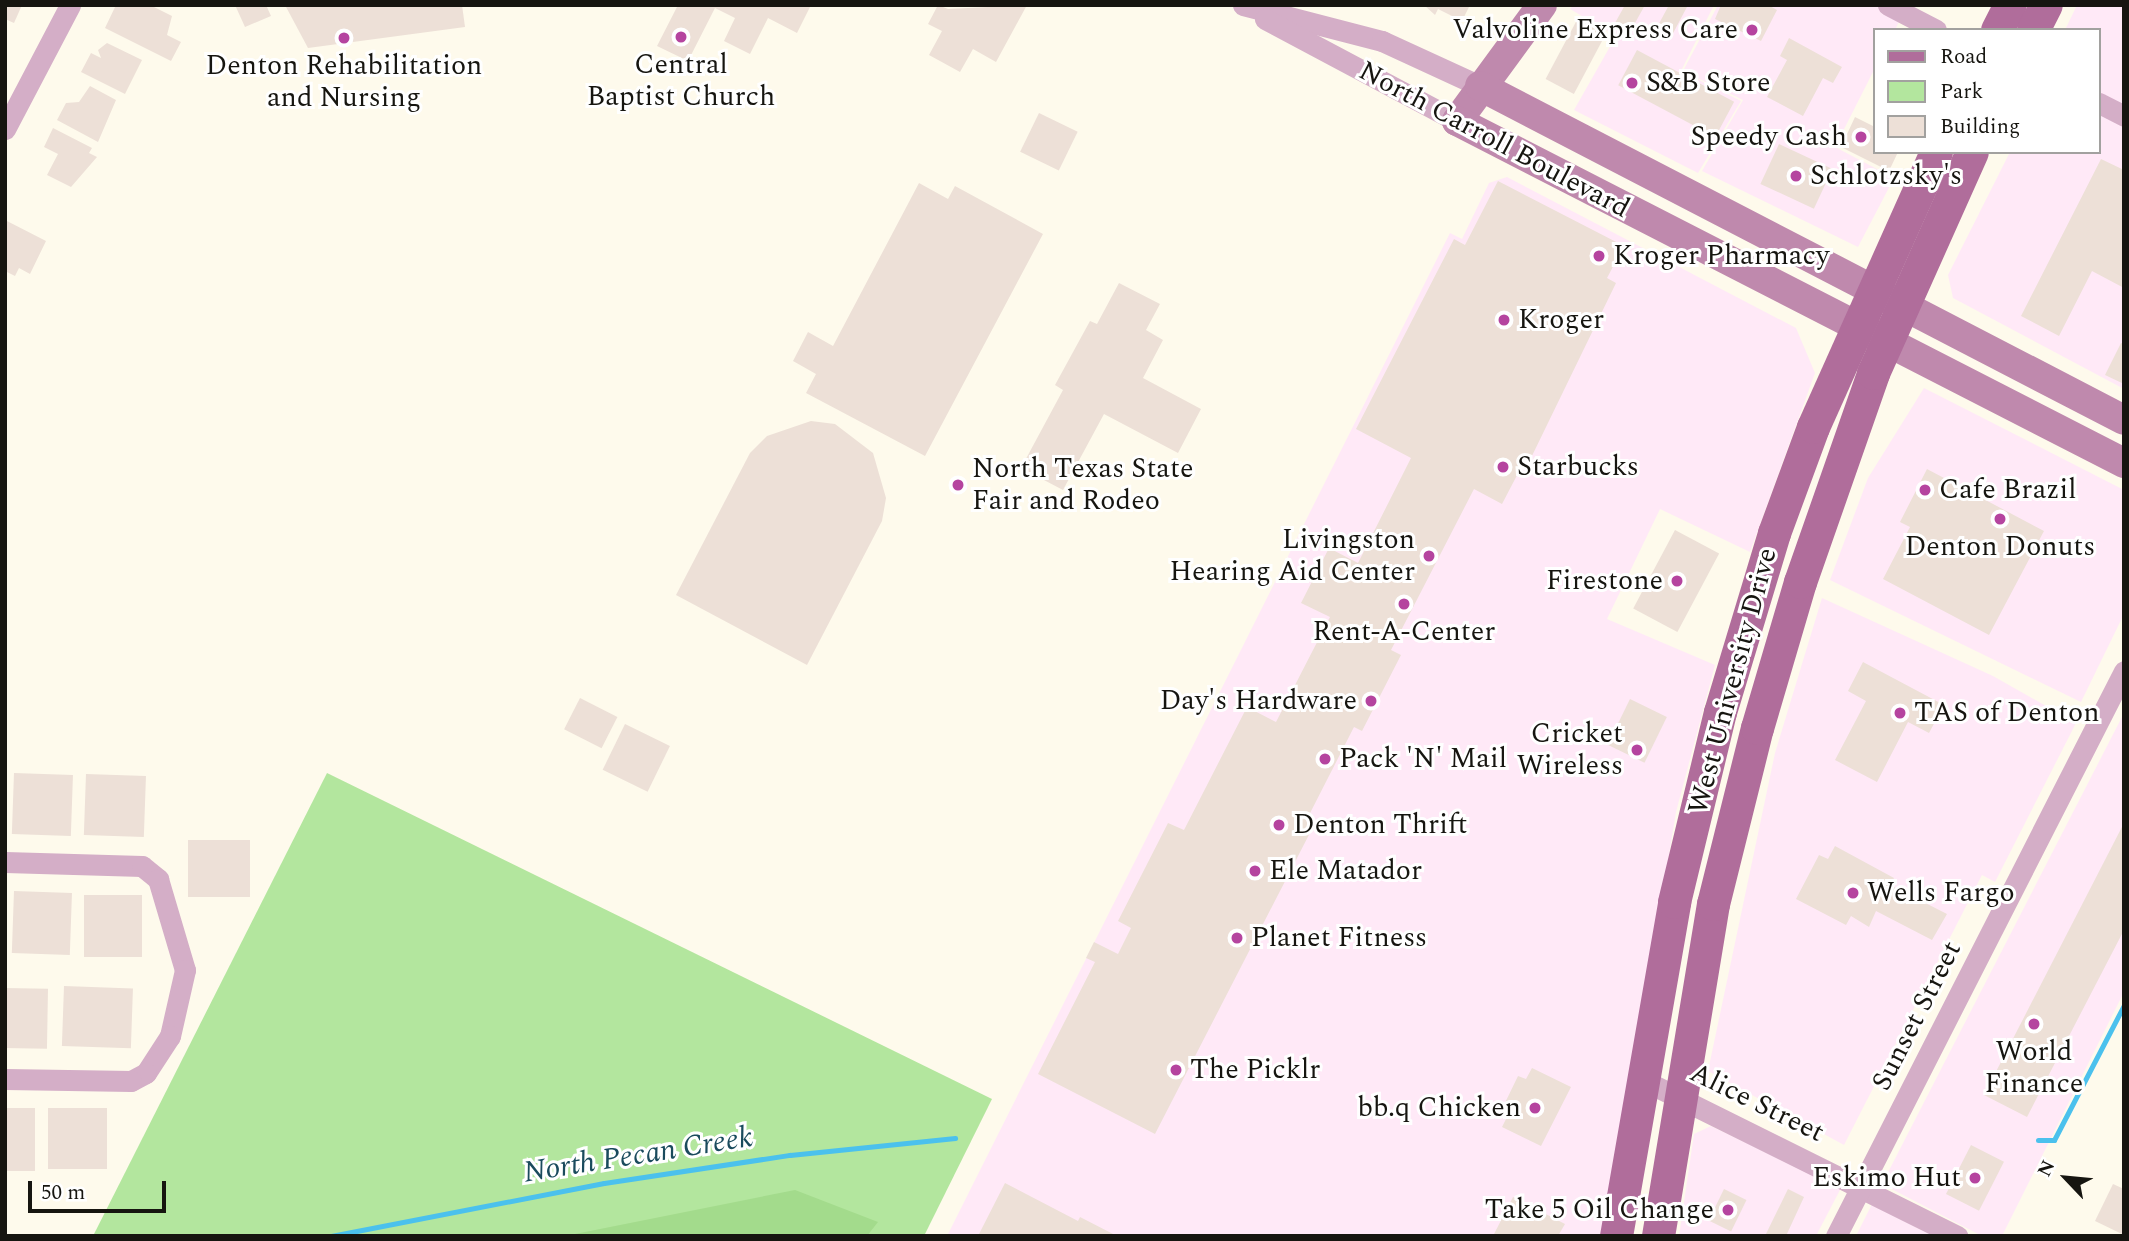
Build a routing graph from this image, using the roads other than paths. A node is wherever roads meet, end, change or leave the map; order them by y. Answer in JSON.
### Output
{"nodes":[{"id":1,"x":70,"y":5,"type":"edge"},
{"id":2,"x":1241,"y":5,"type":"edge"},
{"id":3,"x":1542,"y":5,"type":"edge"},
{"id":4,"x":1888,"y":5,"type":"edge"},
{"id":5,"x":2010,"y":5,"type":"edge"},
{"id":6,"x":2046,"y":5,"type":"edge"},
{"id":7,"x":1932,"y":28,"type":"edge"},
{"id":8,"x":1998,"y":28,"type":"edge"},
{"id":9,"x":2034,"y":28,"type":"edge"},
{"id":10,"x":1480,"y":86,"type":"junction"},
{"id":11,"x":2101,"y":104,"type":"edge"},
{"id":12,"x":2124,"y":116,"type":"edge"},
{"id":13,"x":1457,"y":121,"type":"junction"},
{"id":14,"x":5,"y":129,"type":"edge"},
{"id":15,"x":1936,"y":154,"type":"edge"},
{"id":16,"x":1971,"y":154,"type":"edge"},
{"id":17,"x":1663,"y":181,"type":"junction"},
{"id":18,"x":1662,"y":229,"type":"junction"},
{"id":19,"x":1872,"y":289,"type":"junction"},
{"id":20,"x":1902,"y":304,"type":"junction"},
{"id":21,"x":1855,"y":324,"type":"junction"},
{"id":22,"x":1887,"y":340,"type":"junction"},
{"id":23,"x":2124,"y":420,"type":"edge"},
{"id":24,"x":2124,"y":463,"type":"edge"},
{"id":25,"x":2124,"y":671,"type":"edge"},
{"id":26,"x":5,"y":862,"type":"edge"},
{"id":27,"x":5,"y":1079,"type":"edge"},
{"id":28,"x":1643,"y":1080,"type":"junction"},
{"id":29,"x":1679,"y":1096,"type":"junction"},
{"id":30,"x":1861,"y":1186,"type":"junction"},
{"id":31,"x":1616,"y":1236,"type":"edge"},
{"id":32,"x":1658,"y":1236,"type":"edge"},
{"id":33,"x":1836,"y":1236,"type":"edge"},
{"id":34,"x":1957,"y":1236,"type":"edge"}],
"edges":[{"from":1,"to":14,"type":"street"},
{"from":2,"to":10,"type":"street","name":"North Carroll Boulevard"},
{"from":2,"to":13,"type":"street","name":"North Carroll Boulevard"},
{"from":3,"to":10,"type":"street"},
{"from":4,"to":7,"type":"street"},
{"from":5,"to":8,"type":"main road"},
{"from":6,"to":9,"type":"main road"},
{"from":10,"to":13,"type":"street"},
{"from":10,"to":17,"type":"street","name":"North Carroll Boulevard"},
{"from":11,"to":12,"type":"street"},
{"from":13,"to":18,"type":"street","name":"North Carroll Boulevard"},
{"from":15,"to":19,"type":"main road","name":"West University Drive"},
{"from":16,"to":20,"type":"main road","name":"West University Drive"},
{"from":17,"to":18,"type":"street"},
{"from":17,"to":19,"type":"street","name":"North Carroll Boulevard"},
{"from":18,"to":21,"type":"street","name":"North Carroll Boulevard"},
{"from":19,"to":20,"type":"street","name":"North Carroll Boulevard"},
{"from":19,"to":21,"type":"main road","name":"West University Drive"},
{"from":20,"to":22,"type":"main road","name":"West University Drive"},
{"from":20,"to":23,"type":"street","name":"North Carroll Boulevard"},
{"from":21,"to":22,"type":"street","name":"North Carroll Boulevard"},
{"from":21,"to":28,"type":"main road","name":"West University Drive"},
{"from":22,"to":24,"type":"street","name":"North Carroll Boulevard"},
{"from":22,"to":29,"type":"main road","name":"West University Drive"},
{"from":25,"to":30,"type":"street","name":"Sunset Street"},
{"from":26,"to":27,"type":"street"},
{"from":28,"to":29,"type":"street","name":"Alice Street"},
{"from":28,"to":31,"type":"main road","name":"West University Drive"},
{"from":29,"to":30,"type":"street","name":"Alice Street"},
{"from":29,"to":32,"type":"main road","name":"West University Drive"},
{"from":30,"to":33,"type":"street","name":"Sunset Street"},
{"from":30,"to":34,"type":"street","name":"Alice Street"}]}
